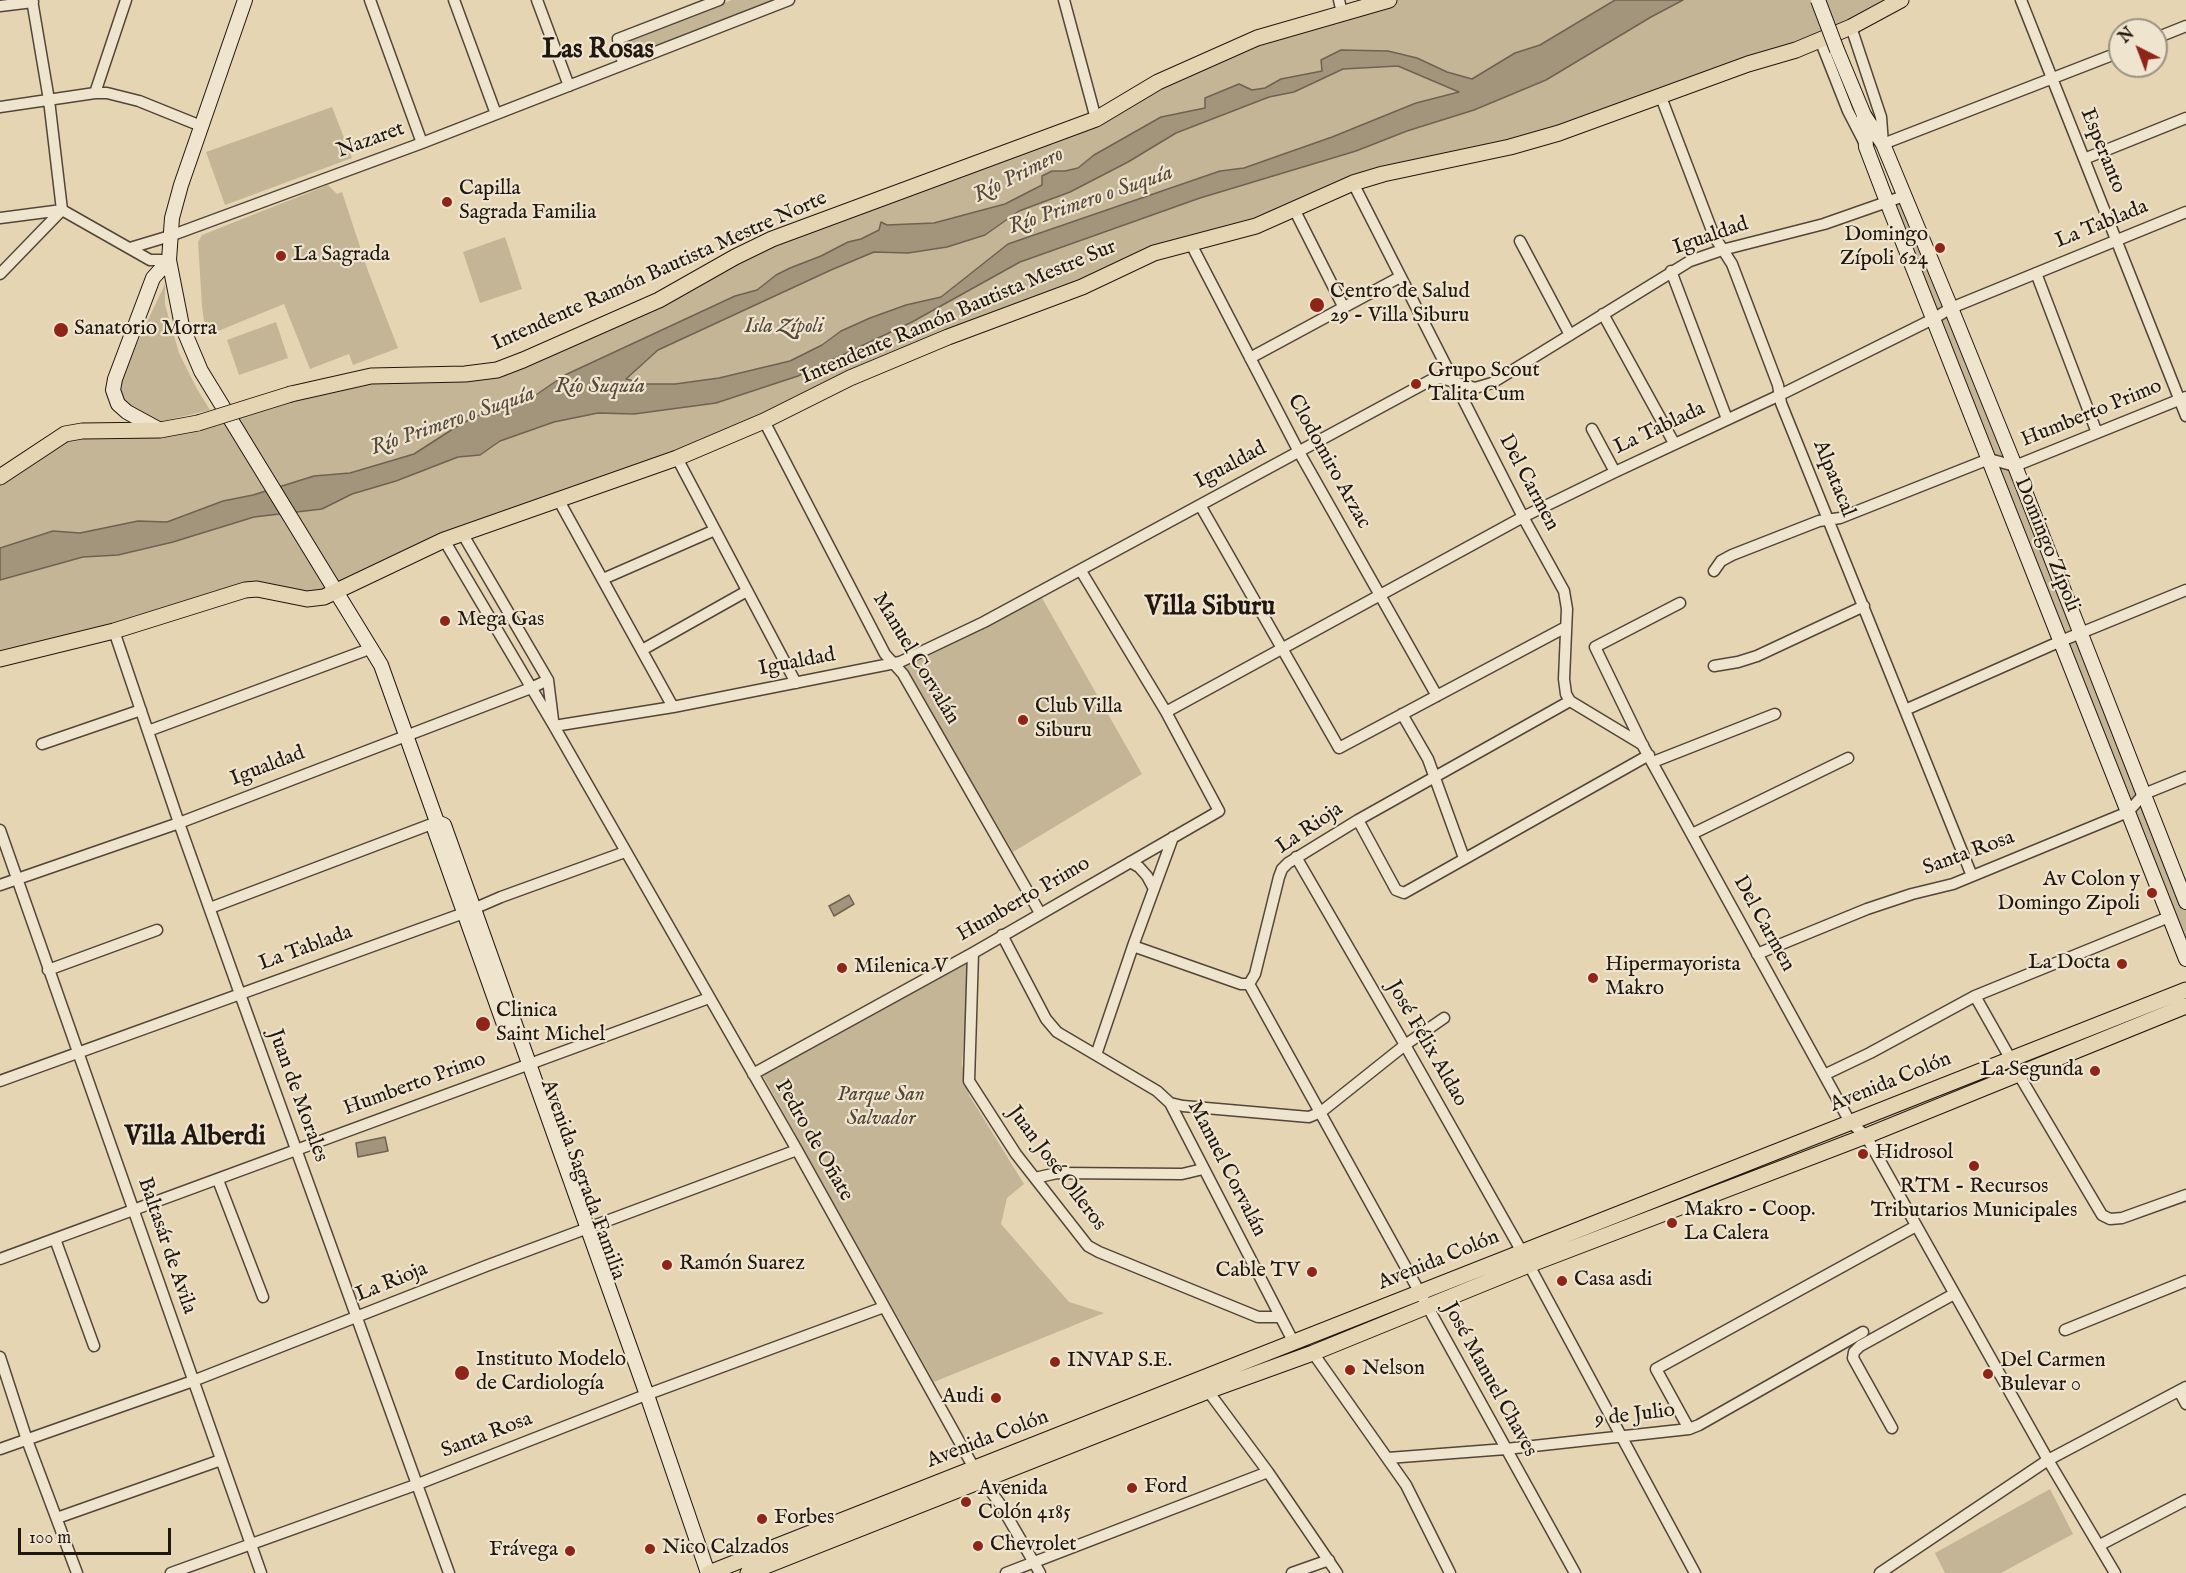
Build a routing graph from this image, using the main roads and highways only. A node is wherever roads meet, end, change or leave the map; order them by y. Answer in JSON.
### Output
{"nodes":[{"id":1,"x":245,"y":0,"type":"edge"},
{"id":2,"x":1389,"y":0,"type":"edge"},
{"id":3,"x":1818,"y":0,"type":"edge"},
{"id":4,"x":1901,"y":0,"type":"edge"},
{"id":5,"x":1340,"y":7,"type":"edge"},
{"id":6,"x":1864,"y":115,"type":"junction"},
{"id":7,"x":169,"y":260,"type":"junction"},
{"id":8,"x":160,"y":430,"type":"junction"},
{"id":9,"x":0,"y":477,"type":"edge"},
{"id":10,"x":336,"y":591,"type":"junction"},
{"id":11,"x":0,"y":659,"type":"edge"},
{"id":12,"x":2186,"y":902,"type":"edge"},
{"id":13,"x":2186,"y":959,"type":"edge"},
{"id":14,"x":2186,"y":990,"type":"edge"},
{"id":15,"x":2186,"y":1006,"type":"edge"},
{"id":16,"x":1525,"y":1258,"type":"junction"},
{"id":17,"x":708,"y":1573,"type":"edge"},
{"id":18,"x":748,"y":1573,"type":"edge"}],
"edges":[{"from":1,"to":7,"type":"main road"},
{"from":2,"to":5,"type":"main road","name":"Intendente Ramón Bautista Mestre Norte"},
{"from":3,"to":6,"type":"main road","name":"Domingo Zípoli","bridge":true},
{"from":4,"to":10,"type":"main road","name":"Intendente Ramón Bautista Mestre Sur"},
{"from":5,"to":8,"type":"main road","name":"Intendente Ramón Bautista Mestre Norte","bridge":true},
{"from":6,"to":12,"type":"main road","name":"Domingo Zípoli"},
{"from":6,"to":13,"type":"main road","name":"Domingo Zípoli"},
{"from":7,"to":8,"type":"main road"},
{"from":7,"to":10,"type":"main road","name":"Avenida Sagrada Familia"},
{"from":8,"to":9,"type":"main road","name":"Intendente Ramón Bautista Mestre Norte"},
{"from":10,"to":11,"type":"main road","name":"Intendente Ramón Bautista Mestre Sur"},
{"from":10,"to":17,"type":"main road","name":"Avenida Sagrada Familia"},
{"from":14,"to":16,"type":"main road","name":"Avenida Colón"},
{"from":15,"to":16,"type":"main road","name":"Avenida Colón"},
{"from":16,"to":17,"type":"main road","name":"Avenida Colón"},
{"from":16,"to":18,"type":"main road","name":"Avenida Colón"}]}
